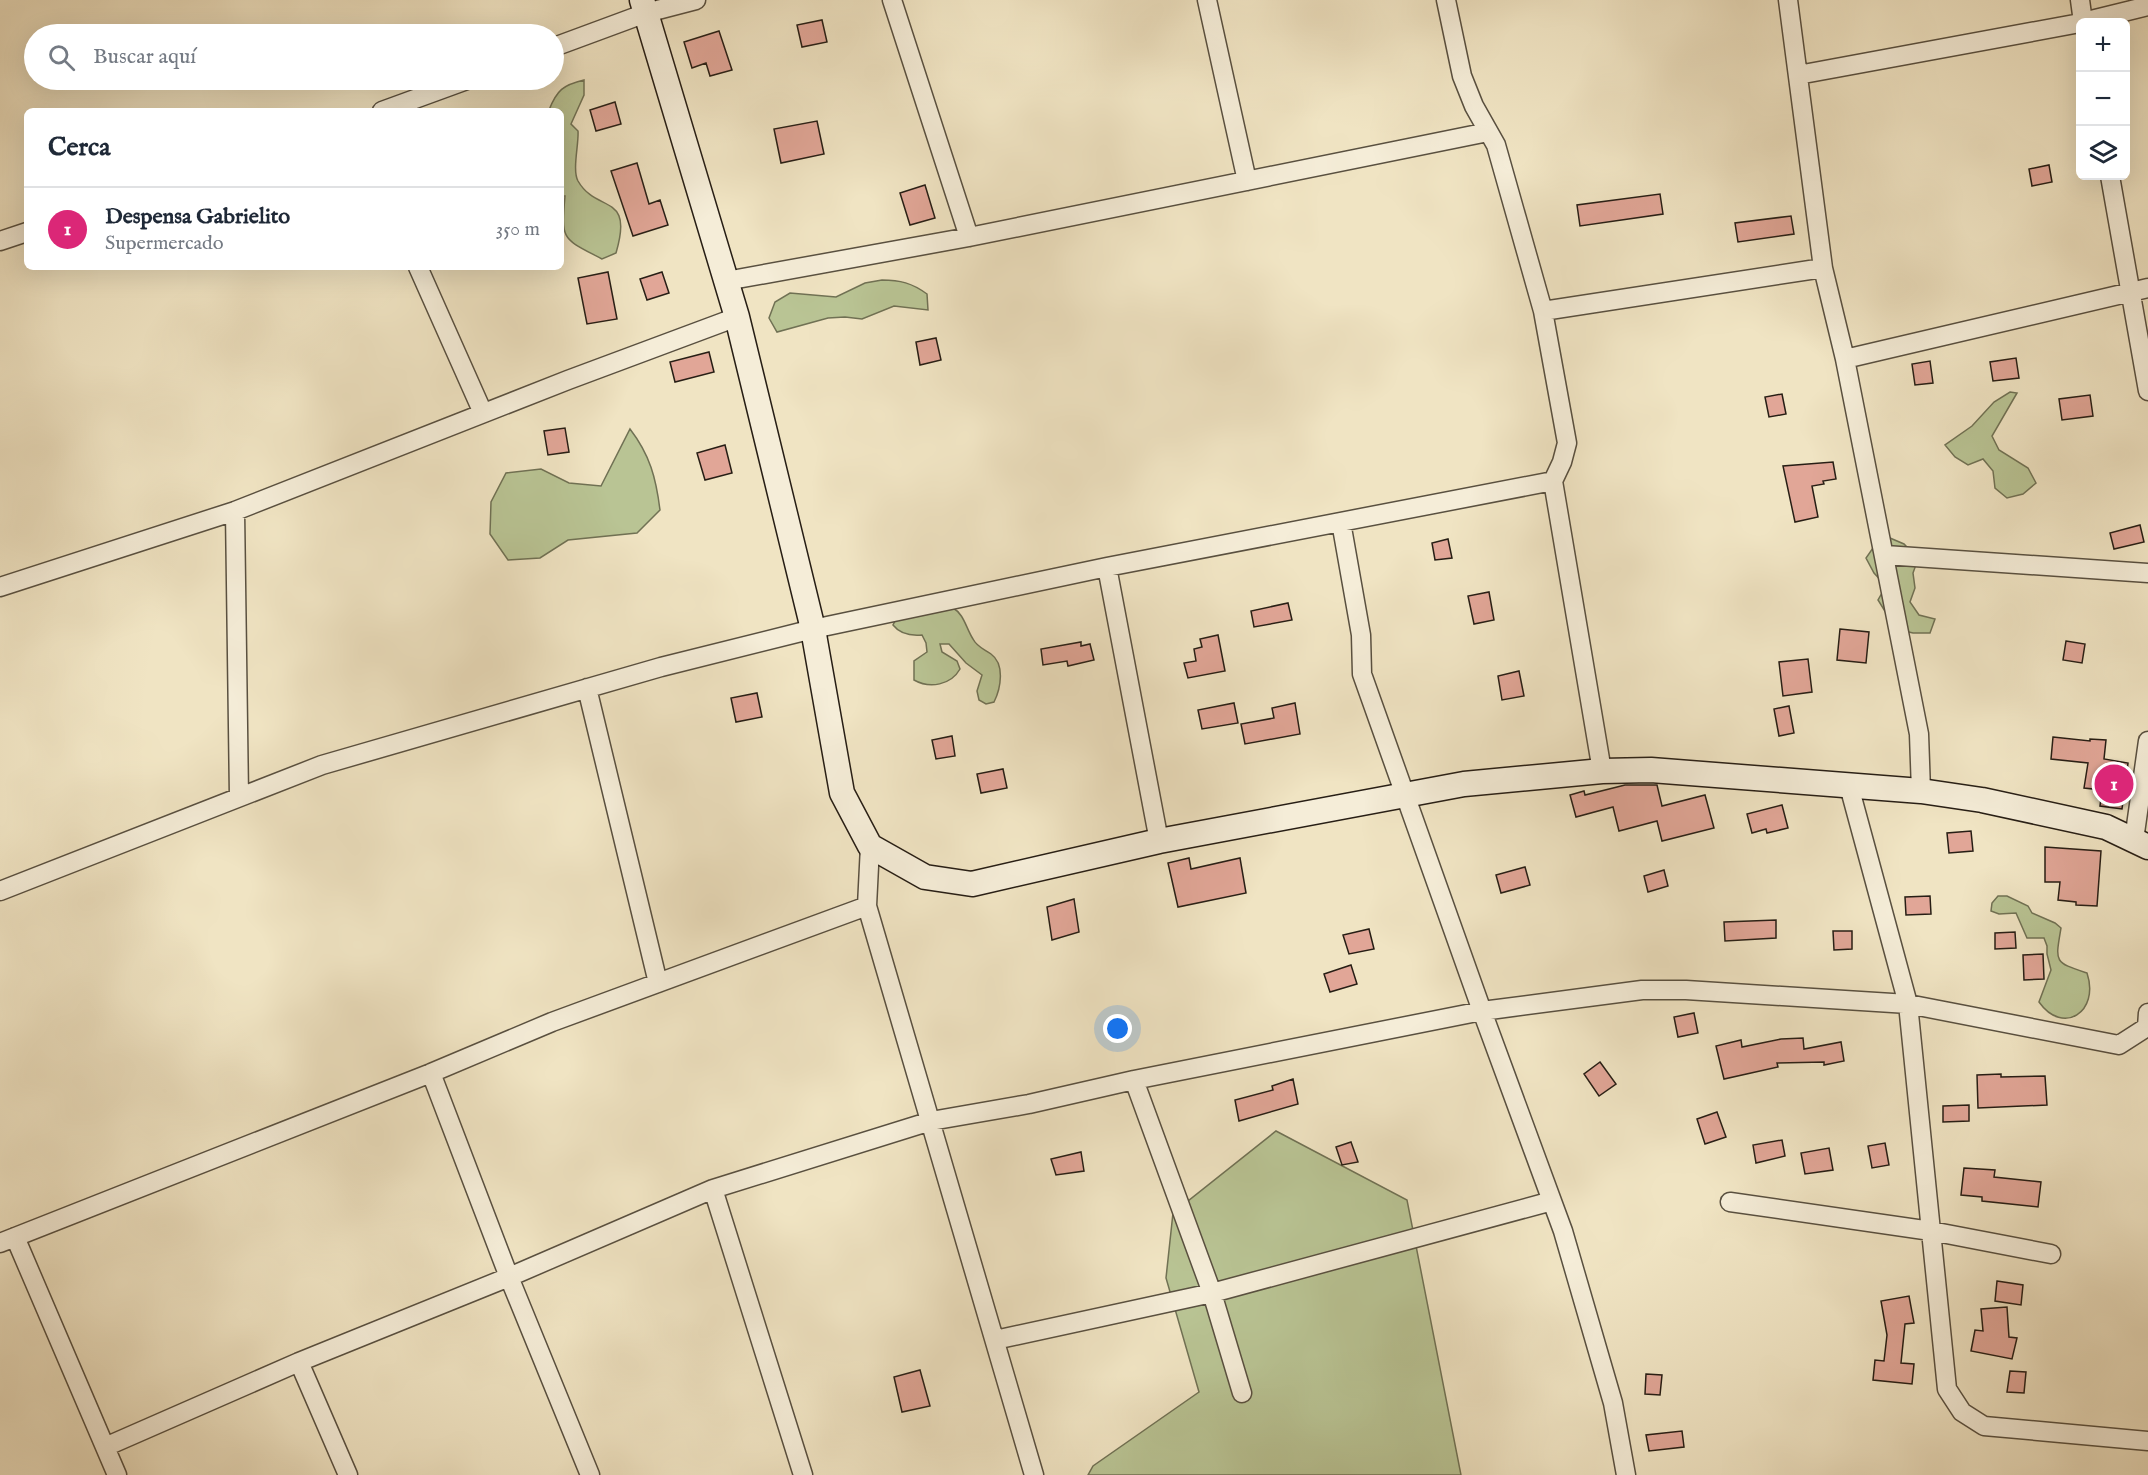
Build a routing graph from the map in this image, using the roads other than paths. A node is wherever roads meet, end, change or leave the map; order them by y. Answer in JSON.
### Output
{"nodes":[{"id":1,"x":696,"y":0,"type":"edge"},
{"id":2,"x":892,"y":0,"type":"edge"},
{"id":3,"x":1207,"y":0,"type":"edge"},
{"id":4,"x":1446,"y":0,"type":"edge"},
{"id":5,"x":1788,"y":0,"type":"edge"},
{"id":6,"x":2080,"y":0,"type":"edge"},
{"id":7,"x":644,"y":6,"type":"edge"},
{"id":8,"x":2148,"y":6,"type":"edge"},
{"id":9,"x":2082,"y":18,"type":"edge"},
{"id":10,"x":2101,"y":18,"type":"edge"},
{"id":11,"x":2076,"y":24,"type":"edge"},
{"id":12,"x":564,"y":42,"type":"edge"},
{"id":13,"x":1798,"y":75,"type":"junction"},
{"id":14,"x":440,"y":90,"type":"edge"},
{"id":15,"x":390,"y":108,"type":"edge"},
{"id":16,"x":1488,"y":132,"type":"junction"},
{"id":17,"x":2111,"y":180,"type":"edge"},
{"id":18,"x":1247,"y":181,"type":"junction"},
{"id":19,"x":24,"y":233,"type":"edge"},
{"id":20,"x":969,"y":237,"type":"junction"},
{"id":21,"x":0,"y":241,"type":"edge"},
{"id":22,"x":1823,"y":268,"type":"junction"},
{"id":23,"x":419,"y":270,"type":"edge"},
{"id":24,"x":726,"y":281,"type":"junction"},
{"id":25,"x":2140,"y":290,"type":"edge"},
{"id":26,"x":1543,"y":311,"type":"junction"},
{"id":27,"x":737,"y":317,"type":"junction"},
{"id":28,"x":1845,"y":359,"type":"junction"},
{"id":29,"x":2148,"y":391,"type":"edge"},
{"id":30,"x":483,"y":413,"type":"junction"},
{"id":31,"x":1552,"y":481,"type":"junction"},
{"id":32,"x":235,"y":511,"type":"junction"},
{"id":33,"x":1341,"y":522,"type":"junction"},
{"id":34,"x":1885,"y":555,"type":"junction"},
{"id":35,"x":1107,"y":567,"type":"junction"},
{"id":36,"x":2148,"y":573,"type":"edge"},
{"id":37,"x":0,"y":587,"type":"edge"},
{"id":38,"x":813,"y":629,"type":"junction"},
{"id":39,"x":587,"y":688,"type":"junction"},
{"id":40,"x":2148,"y":741,"type":"edge"},
{"id":41,"x":1602,"y":771,"type":"junction"},
{"id":42,"x":1849,"y":786,"type":"junction"},
{"id":43,"x":1921,"y":791,"type":"junction"},
{"id":44,"x":1406,"y":795,"type":"junction"},
{"id":45,"x":239,"y":797,"type":"junction"},
{"id":46,"x":1159,"y":841,"type":"junction"},
{"id":47,"x":2141,"y":843,"type":"edge"},
{"id":48,"x":870,"y":846,"type":"junction"},
{"id":49,"x":0,"y":891,"type":"edge"},
{"id":50,"x":867,"y":906,"type":"junction"},
{"id":51,"x":658,"y":983,"type":"junction"},
{"id":52,"x":1908,"y":1004,"type":"junction"},
{"id":53,"x":1482,"y":1011,"type":"junction"},
{"id":54,"x":2148,"y":1012,"type":"edge"},
{"id":55,"x":431,"y":1073,"type":"junction"},
{"id":56,"x":1134,"y":1080,"type":"junction"},
{"id":57,"x":931,"y":1121,"type":"junction"},
{"id":58,"x":713,"y":1189,"type":"junction"},
{"id":59,"x":1552,"y":1201,"type":"junction"},
{"id":60,"x":1730,"y":1202,"type":"dead end"},
{"id":61,"x":1931,"y":1231,"type":"junction"},
{"id":62,"x":7,"y":1240,"type":"edge"},
{"id":63,"x":2051,"y":1254,"type":"dead end"},
{"id":64,"x":509,"y":1277,"type":"junction"},
{"id":65,"x":1212,"y":1293,"type":"junction"},
{"id":66,"x":995,"y":1340,"type":"junction"},
{"id":67,"x":299,"y":1362,"type":"junction"},
{"id":68,"x":1242,"y":1393,"type":"dead end"},
{"id":69,"x":2148,"y":1440,"type":"edge"},
{"id":70,"x":105,"y":1448,"type":"junction"},
{"id":71,"x":117,"y":1475,"type":"edge"},
{"id":72,"x":348,"y":1475,"type":"edge"},
{"id":73,"x":590,"y":1475,"type":"edge"},
{"id":74,"x":803,"y":1475,"type":"edge"},
{"id":75,"x":1034,"y":1475,"type":"edge"},
{"id":76,"x":1626,"y":1475,"type":"edge"}],
"edges":[{"from":1,"to":7,"type":"street"},
{"from":2,"to":20,"type":"street"},
{"from":3,"to":18,"type":"street"},
{"from":4,"to":16,"type":"street"},
{"from":5,"to":13,"type":"street"},
{"from":6,"to":9,"type":"street"},
{"from":7,"to":12,"type":"street"},
{"from":7,"to":24,"type":"street"},
{"from":8,"to":10,"type":"street"},
{"from":11,"to":13,"type":"street"},
{"from":13,"to":22,"type":"street"},
{"from":14,"to":15,"type":"street"},
{"from":16,"to":18,"type":"street"},
{"from":16,"to":26,"type":"street"},
{"from":17,"to":25,"type":"street"},
{"from":18,"to":20,"type":"street"},
{"from":19,"to":21,"type":"street"},
{"from":20,"to":24,"type":"street"},
{"from":22,"to":26,"type":"street"},
{"from":22,"to":28,"type":"street"},
{"from":23,"to":30,"type":"street"},
{"from":24,"to":27,"type":"street"},
{"from":25,"to":28,"type":"street"},
{"from":25,"to":29,"type":"street"},
{"from":26,"to":31,"type":"street"},
{"from":27,"to":30,"type":"street"},
{"from":27,"to":38,"type":"street"},
{"from":28,"to":34,"type":"street"},
{"from":30,"to":32,"type":"street"},
{"from":31,"to":33,"type":"street"},
{"from":31,"to":41,"type":"street"},
{"from":32,"to":37,"type":"street"},
{"from":32,"to":45,"type":"street"},
{"from":33,"to":35,"type":"street"},
{"from":33,"to":44,"type":"street"},
{"from":34,"to":36,"type":"street"},
{"from":34,"to":43,"type":"street"},
{"from":35,"to":38,"type":"street"},
{"from":35,"to":46,"type":"street"},
{"from":38,"to":39,"type":"street"},
{"from":38,"to":48,"type":"street"},
{"from":39,"to":45,"type":"street"},
{"from":39,"to":51,"type":"street"},
{"from":40,"to":47,"type":"street"},
{"from":41,"to":42,"type":"street"},
{"from":41,"to":44,"type":"street"},
{"from":42,"to":43,"type":"street"},
{"from":42,"to":52,"type":"street"},
{"from":43,"to":47,"type":"street"},
{"from":44,"to":46,"type":"street"},
{"from":44,"to":53,"type":"street"},
{"from":45,"to":49,"type":"street"},
{"from":46,"to":48,"type":"street"},
{"from":48,"to":50,"type":"street"},
{"from":50,"to":51,"type":"street"},
{"from":50,"to":57,"type":"street"},
{"from":51,"to":55,"type":"street"},
{"from":52,"to":53,"type":"street"},
{"from":52,"to":54,"type":"street"},
{"from":52,"to":61,"type":"street"},
{"from":53,"to":56,"type":"street"},
{"from":53,"to":59,"type":"street"},
{"from":55,"to":62,"type":"street"},
{"from":55,"to":64,"type":"street"},
{"from":56,"to":57,"type":"street"},
{"from":56,"to":65,"type":"street"},
{"from":57,"to":58,"type":"street"},
{"from":57,"to":66,"type":"street"},
{"from":58,"to":64,"type":"street"},
{"from":58,"to":74,"type":"street"},
{"from":59,"to":65,"type":"street"},
{"from":59,"to":76,"type":"street"},
{"from":60,"to":61,"type":"street"},
{"from":61,"to":63,"type":"street"},
{"from":61,"to":69,"type":"street"},
{"from":62,"to":70,"type":"street"},
{"from":64,"to":67,"type":"street"},
{"from":64,"to":73,"type":"street"},
{"from":65,"to":66,"type":"street"},
{"from":65,"to":68,"type":"street"},
{"from":66,"to":75,"type":"street"},
{"from":67,"to":70,"type":"street"},
{"from":67,"to":72,"type":"street"},
{"from":70,"to":71,"type":"street"}]}
